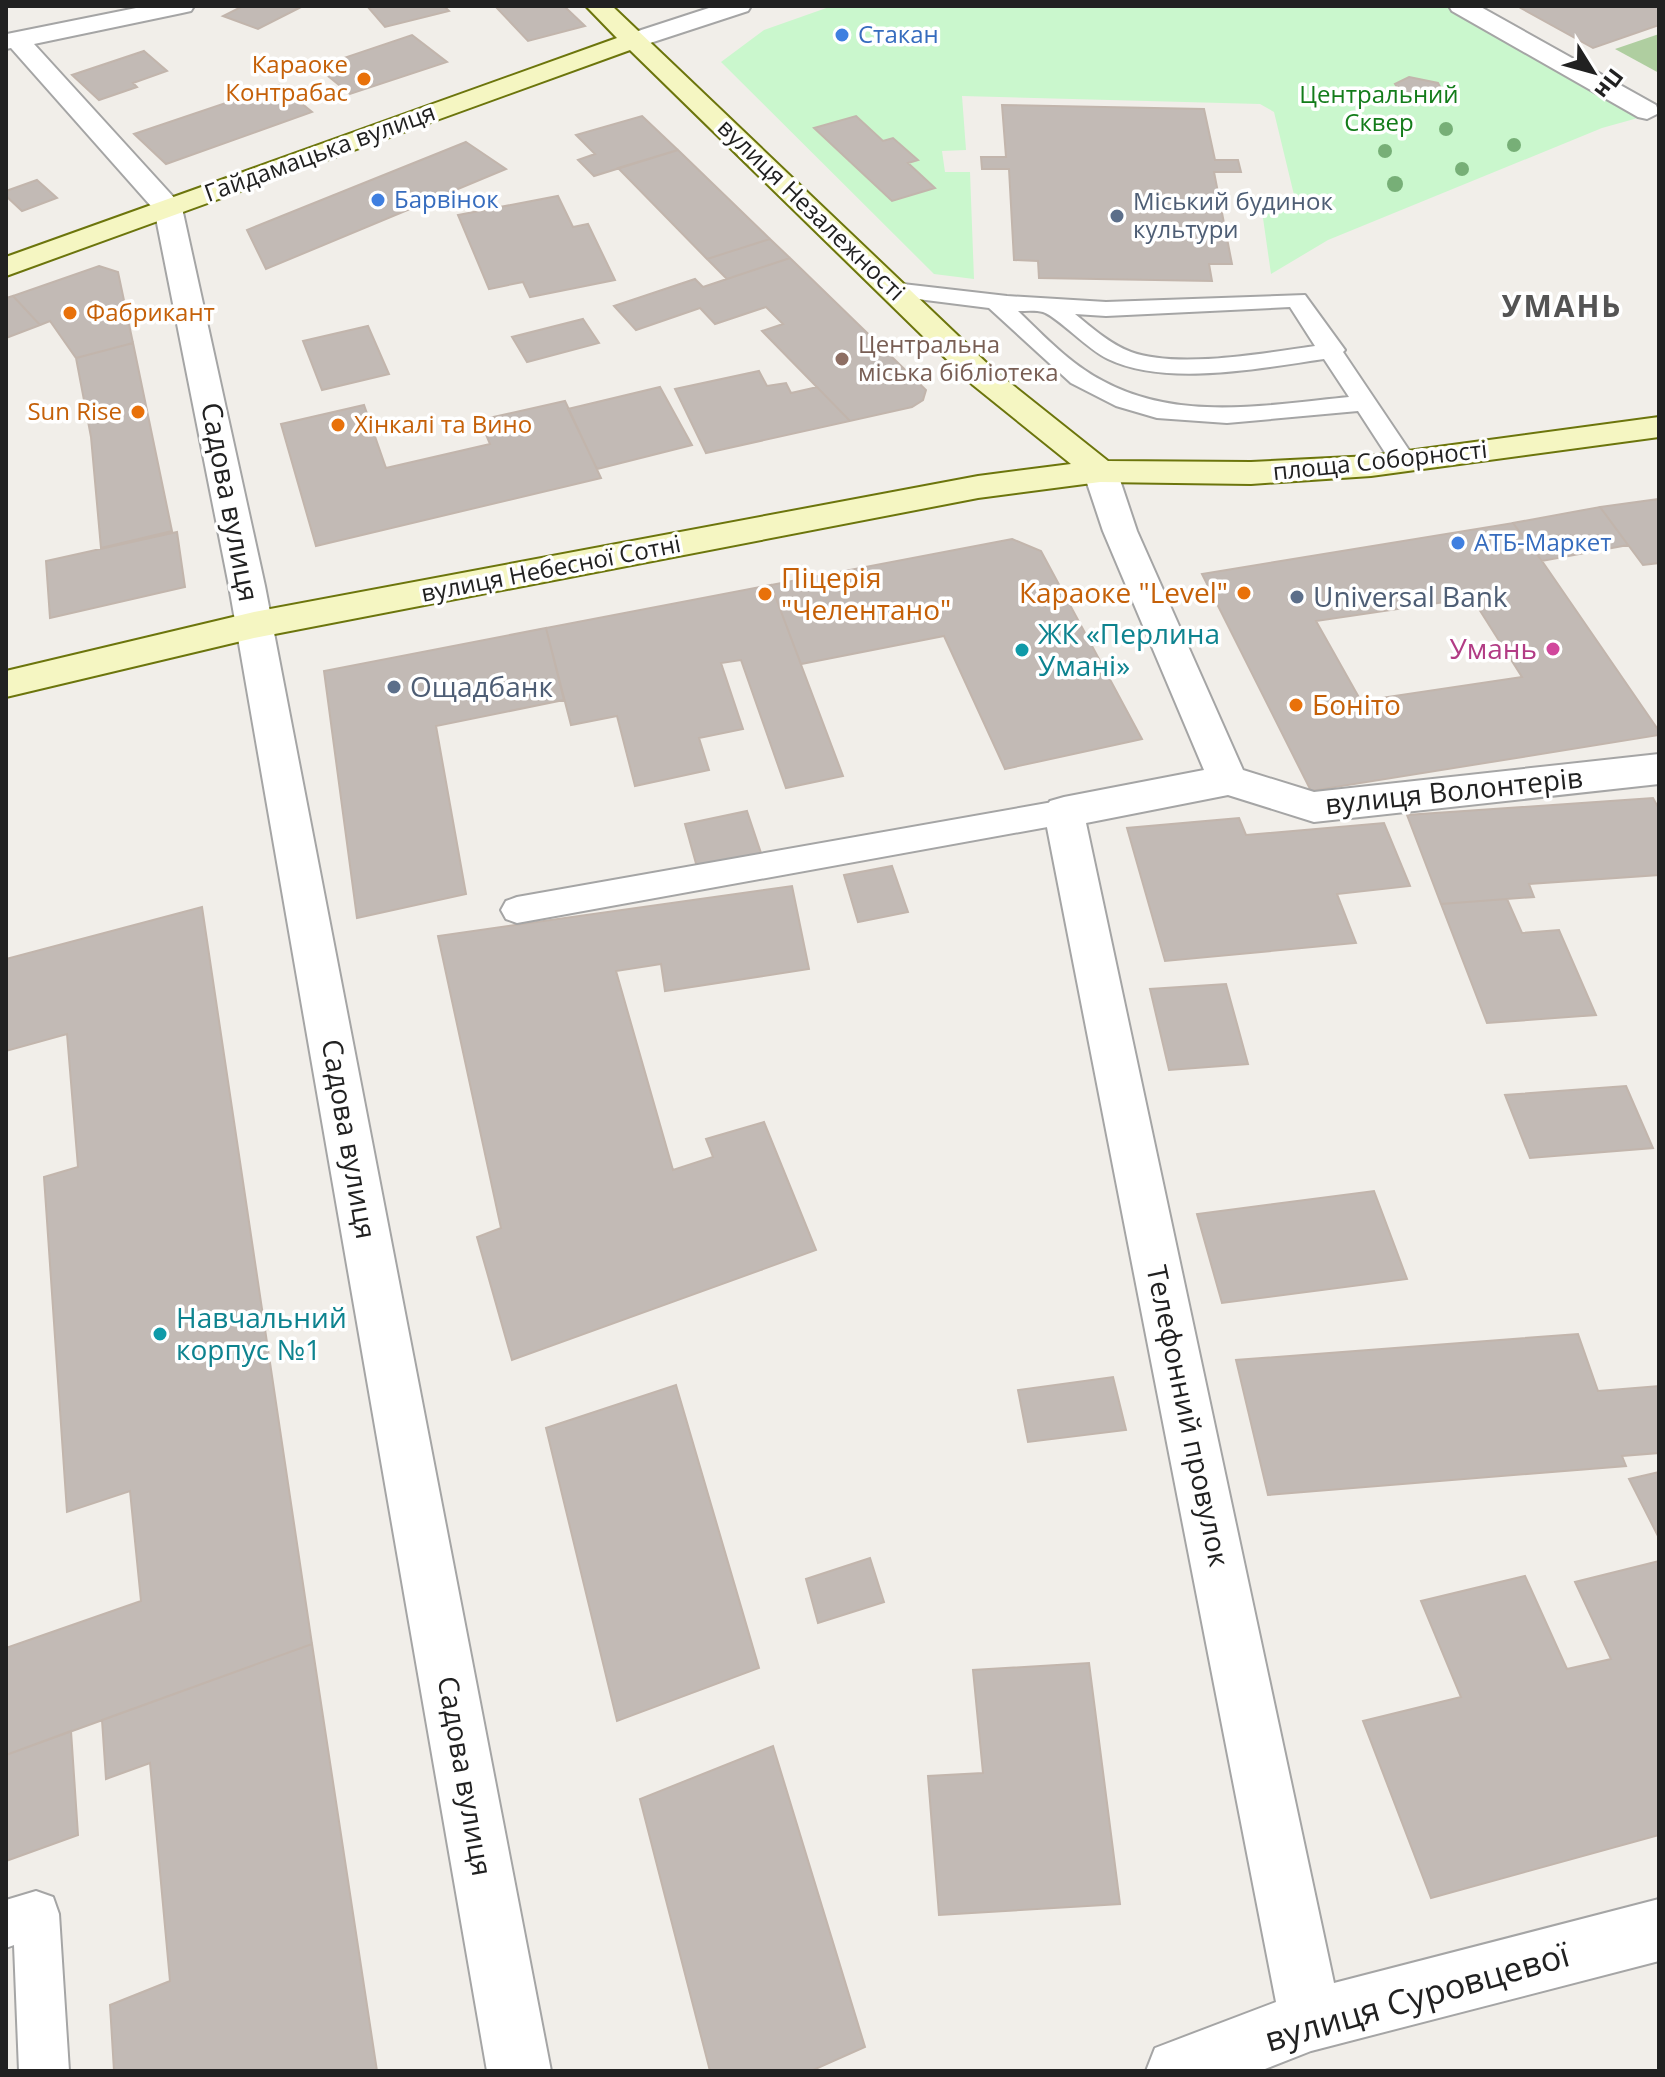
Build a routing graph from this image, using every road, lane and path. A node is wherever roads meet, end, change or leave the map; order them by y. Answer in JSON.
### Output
{"nodes":[{"id":1,"x":182,"y":6,"type":"edge"},
{"id":2,"x":598,"y":6,"type":"edge"},
{"id":3,"x":739,"y":6,"type":"edge"},
{"id":4,"x":1461,"y":6,"type":"edge"},
{"id":5,"x":11,"y":40,"type":"edge"},
{"id":6,"x":635,"y":40,"type":"junction"},
{"id":7,"x":1647,"y":111,"type":"dead end"},
{"id":8,"x":168,"y":208,"type":"junction"},
{"id":9,"x":6,"y":267,"type":"edge"},
{"id":10,"x":894,"y":290,"type":"junction"},
{"id":11,"x":996,"y":302,"type":"junction"},
{"id":12,"x":1051,"y":306,"type":"junction"},
{"id":13,"x":1333,"y":350,"type":"junction"},
{"id":14,"x":1367,"y":403,"type":"junction"},
{"id":15,"x":1659,"y":427,"type":"edge"},
{"id":16,"x":1404,"y":462,"type":"junction"},
{"id":17,"x":1100,"y":471,"type":"junction"},
{"id":18,"x":254,"y":625,"type":"junction"},
{"id":19,"x":6,"y":684,"type":"edge"},
{"id":20,"x":1659,"y":769,"type":"edge"},
{"id":21,"x":1228,"y":780,"type":"junction"},
{"id":22,"x":1064,"y":812,"type":"junction"},
{"id":23,"x":517,"y":910,"type":"dead end"},
{"id":24,"x":6,"y":1924,"type":"edge"},
{"id":25,"x":1659,"y":1930,"type":"edge"},
{"id":26,"x":1311,"y":2020,"type":"junction"},
{"id":27,"x":44,"y":2071,"type":"edge"},
{"id":28,"x":519,"y":2071,"type":"edge"},
{"id":29,"x":1178,"y":2071,"type":"edge"}],
"edges":[{"from":1,"to":5,"type":"street"},
{"from":2,"to":6,"type":"main road","name":"вулиця Незалежності"},
{"from":3,"to":6,"type":"street"},
{"from":4,"to":7,"type":"street"},
{"from":5,"to":8,"type":"street"},
{"from":6,"to":8,"type":"main road","name":"Гайдамацька вулиця"},
{"from":6,"to":10,"type":"main road","name":"вулиця Незалежності"},
{"from":8,"to":9,"type":"main road","name":"Гайдамацька вулиця"},
{"from":8,"to":18,"type":"street","name":"Садова вулиця"},
{"from":10,"to":11,"type":"lane"},
{"from":10,"to":17,"type":"main road","name":"вулиця Незалежності"},
{"from":11,"to":12,"type":"lane"},
{"from":11,"to":14,"type":"lane"},
{"from":12,"to":13,"type":"lane"},
{"from":12,"to":13,"type":"lane"},
{"from":13,"to":14,"type":"lane"},
{"from":14,"to":16,"type":"lane"},
{"from":15,"to":16,"type":"main road","name":"площа Соборності"},
{"from":16,"to":17,"type":"main road","name":"площа Соборності"},
{"from":17,"to":18,"type":"main road","name":"вулиця Небесної Сотні"},
{"from":17,"to":21,"type":"street"},
{"from":18,"to":19,"type":"main road","name":"вулиця Небесної Сотні"},
{"from":18,"to":28,"type":"street","name":"Садова вулиця"},
{"from":20,"to":21,"type":"street","name":"вулиця Волонтерів"},
{"from":21,"to":22,"type":"street","name":"вулиця Волонтерів"},
{"from":22,"to":23,"type":"lane"},
{"from":22,"to":26,"type":"street","name":"Телефонний провулок"},
{"from":24,"to":27,"type":"lane"},
{"from":25,"to":26,"type":"street","name":"вулиця Суровцевої"},
{"from":26,"to":29,"type":"street","name":"вулиця Суровцевої"}]}
